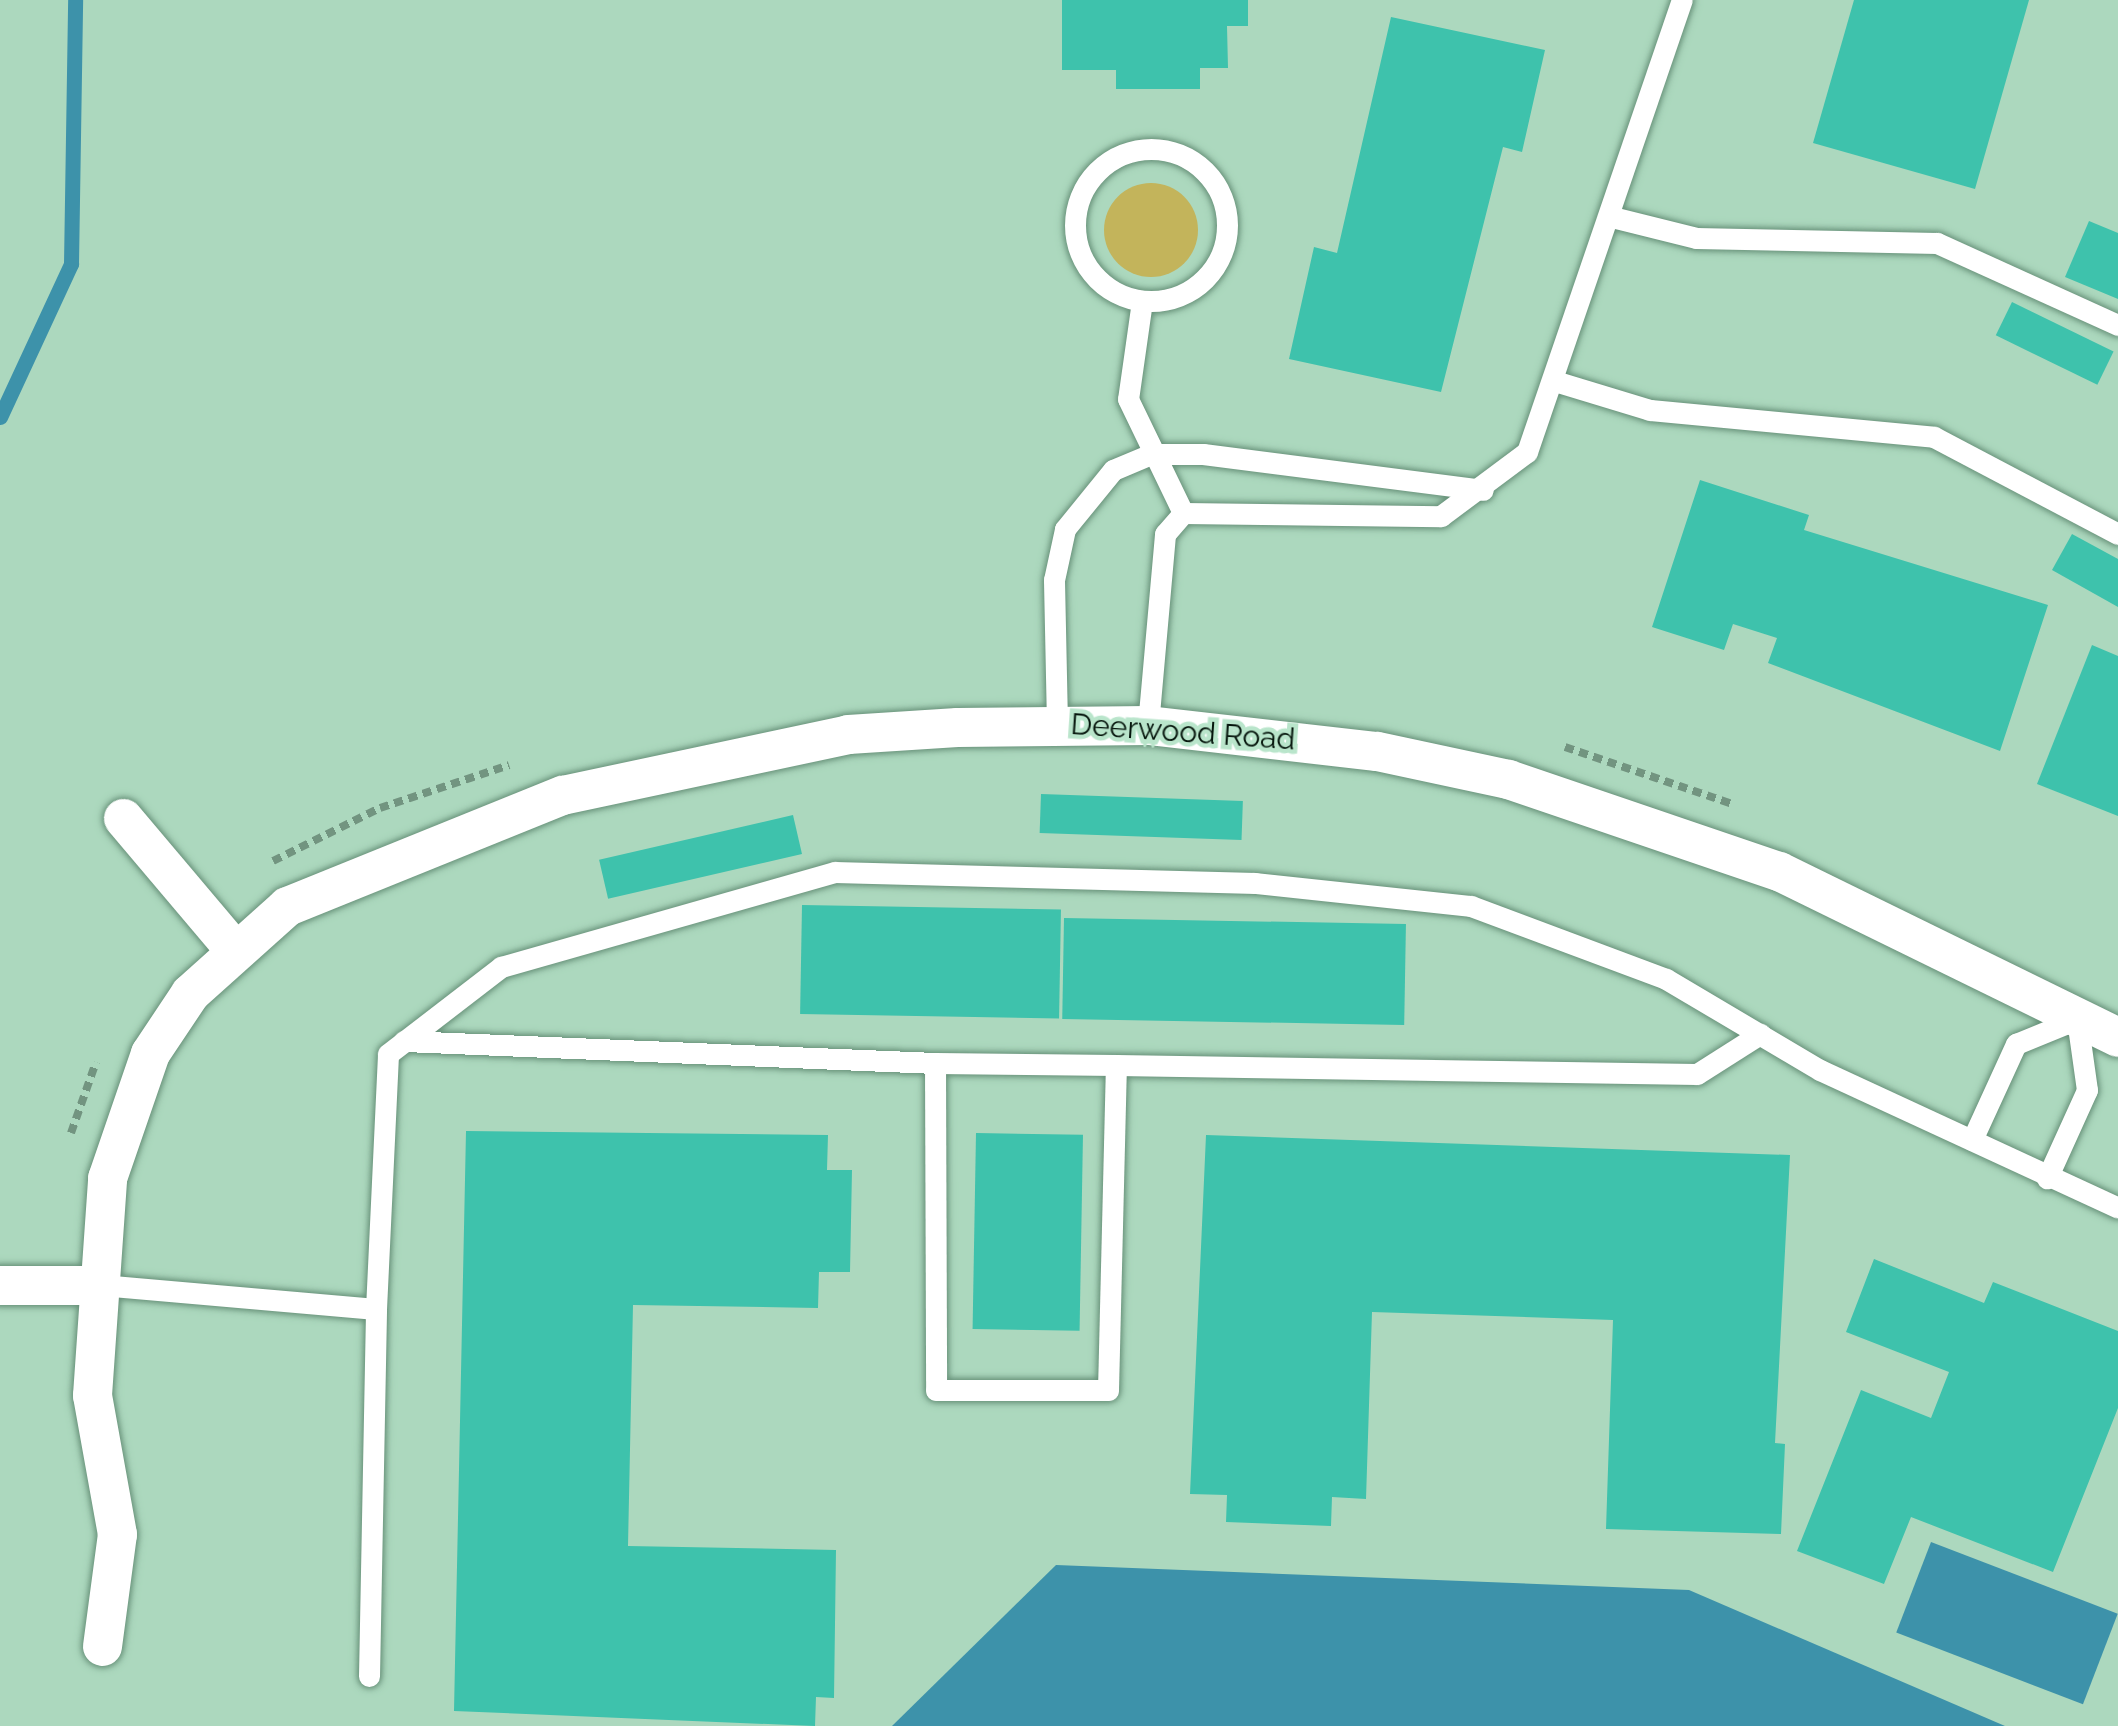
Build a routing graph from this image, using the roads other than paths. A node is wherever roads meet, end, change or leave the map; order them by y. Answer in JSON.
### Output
{"nodes":[{"id":1,"x":1682,"y":0,"type":"edge"},
{"id":2,"x":1612,"y":217,"type":"junction"},
{"id":3,"x":1142,"y":301,"type":"junction"},
{"id":4,"x":2118,"y":325,"type":"edge"},
{"id":5,"x":1558,"y":382,"type":"junction"},
{"id":6,"x":1151,"y":454,"type":"junction"},
{"id":7,"x":1483,"y":490,"type":"junction"},
{"id":8,"x":1184,"y":513,"type":"junction"},
{"id":9,"x":2118,"y":534,"type":"edge"},
{"id":10,"x":1057,"y":724,"type":"junction"},
{"id":11,"x":1148,"y":724,"type":"junction"},
{"id":12,"x":123,"y":818,"type":"dead end"},
{"id":13,"x":233,"y":948,"type":"junction"},
{"id":14,"x":2078,"y":1019,"type":"junction"},
{"id":15,"x":1760,"y":1034,"type":"junction"},
{"id":16,"x":2118,"y":1037,"type":"edge"},
{"id":17,"x":404,"y":1041,"type":"junction"},
{"id":18,"x":935,"y":1064,"type":"junction"},
{"id":19,"x":1116,"y":1065,"type":"junction"},
{"id":20,"x":1972,"y":1140,"type":"junction"},
{"id":21,"x":2047,"y":1178,"type":"junction"},
{"id":22,"x":2118,"y":1208,"type":"edge"},
{"id":23,"x":0,"y":1285,"type":"edge"},
{"id":24,"x":100,"y":1286,"type":"junction"},
{"id":25,"x":376,"y":1309,"type":"junction"},
{"id":26,"x":102,"y":1646,"type":"dead end"},
{"id":27,"x":369,"y":1676,"type":"dead end"}],
"edges":[{"from":1,"to":2,"type":"lane"},
{"from":2,"to":4,"type":"lane"},
{"from":2,"to":5,"type":"lane"},
{"from":3,"to":3,"type":"lane"},
{"from":3,"to":6,"type":"lane"},
{"from":5,"to":7,"type":"lane"},
{"from":5,"to":9,"type":"lane"},
{"from":6,"to":7,"type":"lane"},
{"from":6,"to":8,"type":"lane"},
{"from":6,"to":10,"type":"lane"},
{"from":7,"to":8,"type":"lane"},
{"from":8,"to":11,"type":"lane"},
{"from":10,"to":11,"type":"street","name":"Deerwood Road"},
{"from":10,"to":13,"type":"street","name":"Deerwood Road"},
{"from":11,"to":14,"type":"street","name":"Deerwood Road"},
{"from":12,"to":13,"type":"street"},
{"from":13,"to":24,"type":"street","name":"Deerwood Road"},
{"from":14,"to":16,"type":"street","name":"Deerwood Road"},
{"from":14,"to":20,"type":"lane"},
{"from":14,"to":21,"type":"lane"},
{"from":15,"to":17,"type":"lane"},
{"from":15,"to":19,"type":"lane"},
{"from":15,"to":20,"type":"lane"},
{"from":17,"to":18,"type":"lane"},
{"from":17,"to":25,"type":"lane"},
{"from":18,"to":19,"type":"lane"},
{"from":18,"to":19,"type":"lane"},
{"from":20,"to":21,"type":"lane"},
{"from":21,"to":22,"type":"lane"},
{"from":23,"to":24,"type":"street"},
{"from":24,"to":25,"type":"lane"},
{"from":24,"to":26,"type":"street","name":"Deerwood Road"},
{"from":25,"to":27,"type":"lane"}]}
